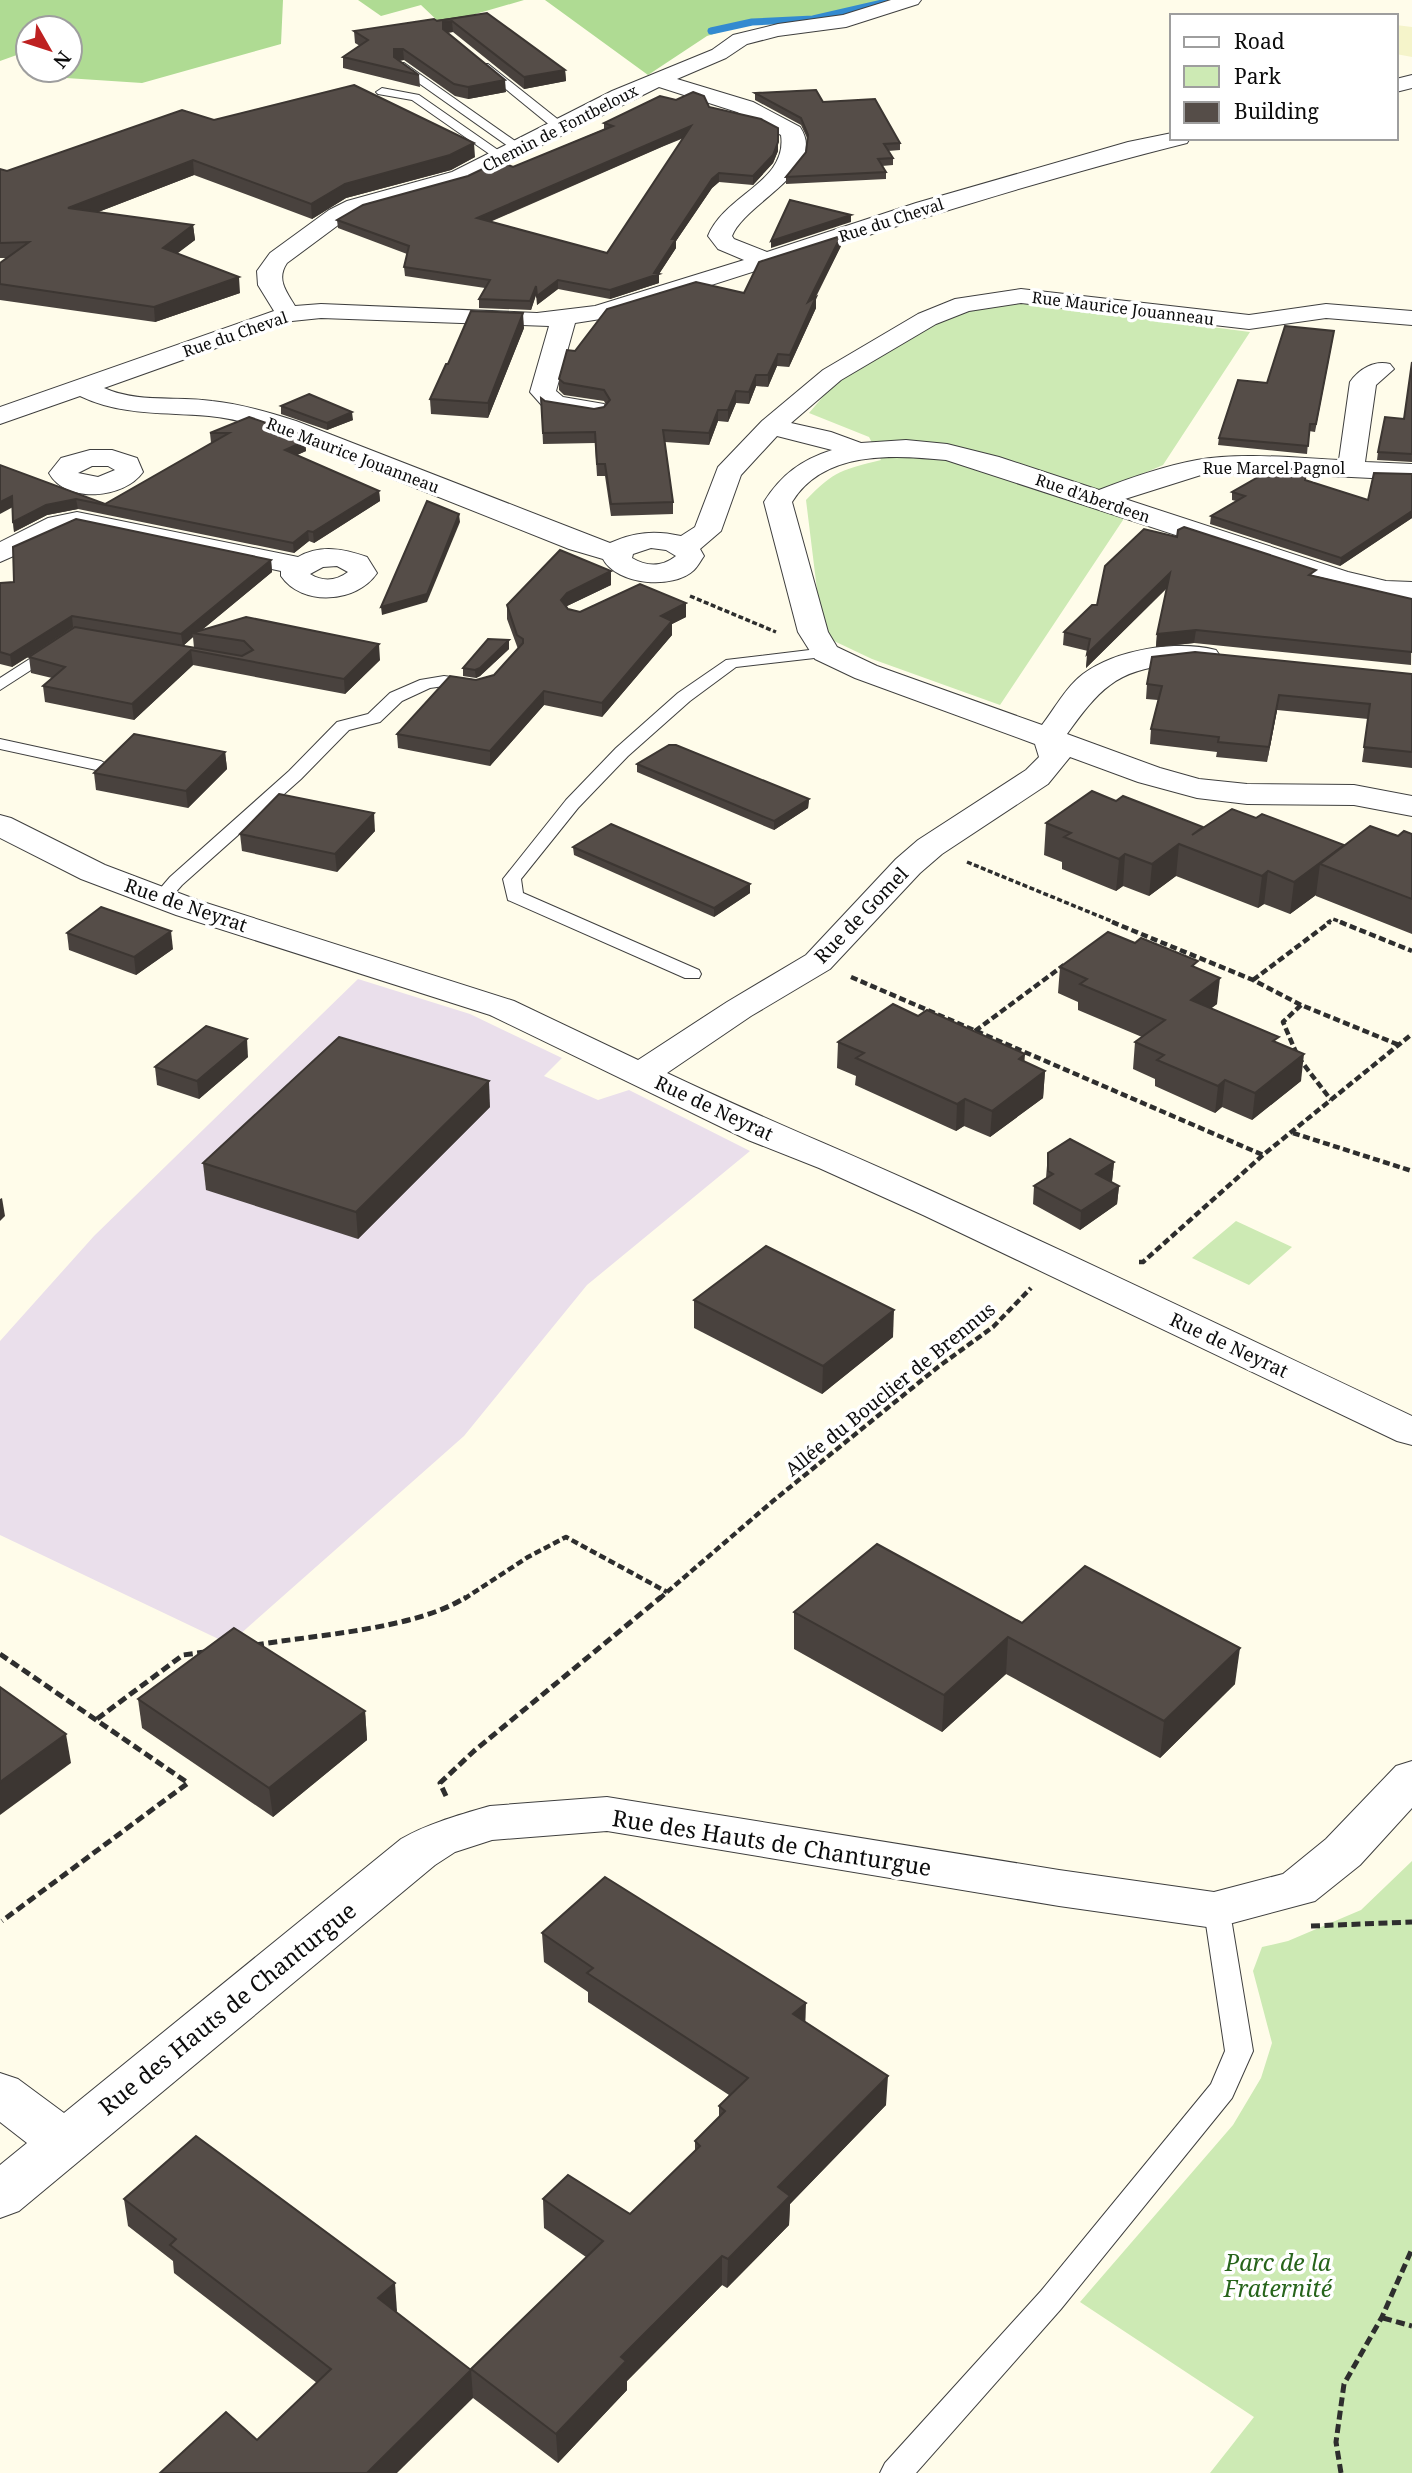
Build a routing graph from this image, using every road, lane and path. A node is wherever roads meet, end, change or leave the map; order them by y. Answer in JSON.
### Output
{"nodes":[{"id":1,"x":911,"y":0,"type":"edge"},
{"id":2,"x":469,"y":54,"type":"edge"},
{"id":3,"x":400,"y":65,"type":"edge"},
{"id":4,"x":657,"y":80,"type":"junction"},
{"id":5,"x":382,"y":92,"type":"dead end"},
{"id":6,"x":430,"y":122,"type":"edge"},
{"id":7,"x":561,"y":128,"type":"junction"},
{"id":8,"x":1170,"y":140,"type":"edge"},
{"id":9,"x":505,"y":155,"type":"junction"},
{"id":10,"x":766,"y":260,"type":"junction"},
{"id":11,"x":288,"y":314,"type":"junction"},
{"id":12,"x":1412,"y":318,"type":"edge"},
{"id":13,"x":564,"y":319,"type":"junction"},
{"id":14,"x":1381,"y":369,"type":"dead end"},
{"id":15,"x":83,"y":387,"type":"junction"},
{"id":16,"x":595,"y":410,"type":"edge"},
{"id":17,"x":0,"y":416,"type":"edge"},
{"id":18,"x":771,"y":427,"type":"junction"},
{"id":19,"x":859,"y":451,"type":"junction"},
{"id":20,"x":1351,"y":468,"type":"junction"},
{"id":21,"x":1412,"y":472,"type":"edge"},
{"id":22,"x":89,"y":485,"type":"dead end"},
{"id":23,"x":1099,"y":500,"type":"junction"},
{"id":24,"x":76,"y":520,"type":"junction"},
{"id":25,"x":684,"y":547,"type":"junction"},
{"id":26,"x":0,"y":553,"type":"edge"},
{"id":27,"x":617,"y":554,"type":"junction"},
{"id":28,"x":299,"y":566,"type":"dead end"},
{"id":29,"x":657,"y":572,"type":"junction"},
{"id":30,"x":1412,"y":591,"type":"edge"},
{"id":31,"x":623,"y":593,"type":"edge"},
{"id":32,"x":63,"y":642,"type":"edge"},
{"id":33,"x":826,"y":653,"type":"junction"},
{"id":34,"x":1233,"y":659,"type":"edge"},
{"id":35,"x":488,"y":682,"type":"edge"},
{"id":36,"x":0,"y":685,"type":"edge"},
{"id":37,"x":1049,"y":737,"type":"junction"},
{"id":38,"x":0,"y":744,"type":"edge"},
{"id":39,"x":101,"y":766,"type":"edge"},
{"id":40,"x":1412,"y":806,"type":"edge"},
{"id":41,"x":0,"y":825,"type":"edge"},
{"id":42,"x":930,"y":847,"type":"junction"},
{"id":43,"x":161,"y":898,"type":"junction"},
{"id":44,"x":1118,"y":925,"type":"junction"},
{"id":45,"x":1107,"y":933,"type":"edge"},
{"id":46,"x":1412,"y":951,"type":"edge"},
{"id":47,"x":1074,"y":957,"type":"edge"},
{"id":48,"x":818,"y":962,"type":"junction"},
{"id":49,"x":692,"y":974,"type":"dead end"},
{"id":50,"x":1253,"y":980,"type":"junction"},
{"id":51,"x":1301,"y":1004,"type":"junction"},
{"id":52,"x":975,"y":1031,"type":"junction"},
{"id":53,"x":1412,"y":1034,"type":"edge"},
{"id":54,"x":1399,"y":1045,"type":"junction"},
{"id":55,"x":641,"y":1074,"type":"junction"},
{"id":56,"x":1331,"y":1100,"type":"junction"},
{"id":57,"x":1293,"y":1133,"type":"junction"},
{"id":58,"x":1263,"y":1155,"type":"junction"},
{"id":59,"x":1412,"y":1171,"type":"edge"},
{"id":60,"x":1129,"y":1260,"type":"dead end"},
{"id":61,"x":1059,"y":1265,"type":"junction"},
{"id":62,"x":1412,"y":1432,"type":"edge"},
{"id":63,"x":667,"y":1592,"type":"junction"},
{"id":64,"x":248,"y":1646,"type":"edge"},
{"id":65,"x":209,"y":1652,"type":"edge"},
{"id":66,"x":0,"y":1654,"type":"edge"},
{"id":67,"x":97,"y":1719,"type":"junction"},
{"id":68,"x":1412,"y":1778,"type":"edge"},
{"id":69,"x":461,"y":1833,"type":"junction"},
{"id":70,"x":1214,"y":1910,"type":"junction"},
{"id":71,"x":2,"y":1921,"type":"dead end"},
{"id":72,"x":0,"y":2094,"type":"edge"},
{"id":73,"x":64,"y":2142,"type":"junction"},
{"id":74,"x":0,"y":2196,"type":"edge"},
{"id":75,"x":1412,"y":2249,"type":"edge"},
{"id":76,"x":1382,"y":2318,"type":"junction"},
{"id":77,"x":1412,"y":2326,"type":"edge"},
{"id":78,"x":897,"y":2473,"type":"edge"},
{"id":79,"x":1341,"y":2473,"type":"edge"}],
"edges":[{"from":1,"to":4,"type":"street","name":"Chemin de Fontbeloux"},
{"from":2,"to":7,"type":"lane"},
{"from":3,"to":9,"type":"lane"},
{"from":4,"to":7,"type":"street","name":"Chemin de Fontbeloux"},
{"from":4,"to":10,"type":"street"},
{"from":5,"to":9,"type":"lane"},
{"from":6,"to":9,"type":"lane"},
{"from":7,"to":9,"type":"street","name":"Chemin de Fontbeloux"},
{"from":8,"to":10,"type":"street","name":"Rue du Cheval"},
{"from":9,"to":11,"type":"street","name":"Chemin de Fontbeloux"},
{"from":10,"to":13,"type":"street","name":"Rue du Cheval"},
{"from":11,"to":13,"type":"street","name":"Rue du Cheval"},
{"from":11,"to":15,"type":"street","name":"Rue du Cheval"},
{"from":12,"to":18,"type":"street","name":"Rue Maurice Jouanneau"},
{"from":13,"to":16,"type":"street"},
{"from":14,"to":20,"type":"street"},
{"from":15,"to":17,"type":"street","name":"Rue du Cheval"},
{"from":15,"to":27,"type":"street","name":"Rue Maurice Jouanneau"},
{"from":18,"to":19,"type":"street","name":"Rue d'Aberdeen"},
{"from":18,"to":25,"type":"street","name":"Rue Maurice Jouanneau"},
{"from":19,"to":23,"type":"street","name":"Rue d'Aberdeen"},
{"from":19,"to":33,"type":"street"},
{"from":20,"to":21,"type":"street","name":"Rue Marcel Pagnol"},
{"from":20,"to":23,"type":"street","name":"Rue Marcel Pagnol"},
{"from":22,"to":24,"type":"street"},
{"from":23,"to":30,"type":"street","name":"Rue d'Aberdeen"},
{"from":24,"to":26,"type":"street"},
{"from":24,"to":28,"type":"street"},
{"from":25,"to":27,"type":"street"},
{"from":25,"to":29,"type":"street","name":"Rue Maurice Jouanneau"},
{"from":27,"to":29,"type":"street","name":"Rue Maurice Jouanneau"},
{"from":29,"to":31,"type":"street"},
{"from":29,"to":33,"type":"path"},
{"from":32,"to":36,"type":"lane"},
{"from":33,"to":37,"type":"street"},
{"from":33,"to":49,"type":"lane"},
{"from":34,"to":37,"type":"street"},
{"from":35,"to":43,"type":"lane"},
{"from":37,"to":40,"type":"street"},
{"from":37,"to":42,"type":"street","name":"Rue de Gomel"},
{"from":38,"to":39,"type":"lane"},
{"from":41,"to":43,"type":"street","name":"Rue de Neyrat"},
{"from":42,"to":44,"type":"path"},
{"from":42,"to":48,"type":"street","name":"Rue de Gomel"},
{"from":43,"to":55,"type":"street","name":"Rue de Neyrat"},
{"from":44,"to":45,"type":"path"},
{"from":44,"to":50,"type":"path"},
{"from":46,"to":50,"type":"path"},
{"from":47,"to":52,"type":"path"},
{"from":48,"to":52,"type":"path"},
{"from":48,"to":55,"type":"street","name":"Rue de Gomel"},
{"from":50,"to":51,"type":"path"},
{"from":51,"to":54,"type":"path"},
{"from":51,"to":56,"type":"path"},
{"from":52,"to":58,"type":"path"},
{"from":53,"to":54,"type":"path"},
{"from":54,"to":56,"type":"path"},
{"from":55,"to":61,"type":"street","name":"Rue de Neyrat"},
{"from":56,"to":57,"type":"path"},
{"from":57,"to":58,"type":"path"},
{"from":57,"to":59,"type":"path"},
{"from":58,"to":60,"type":"path"},
{"from":61,"to":62,"type":"street","name":"Rue de Neyrat"},
{"from":61,"to":63,"type":"path","name":"Allée du Bouclier de Brennus"},
{"from":63,"to":64,"type":"path"},
{"from":63,"to":69,"type":"path","name":"Allée du Bouclier de Brennus"},
{"from":65,"to":67,"type":"path"},
{"from":66,"to":67,"type":"path"},
{"from":67,"to":71,"type":"path"},
{"from":68,"to":70,"type":"street","name":"Rue des Hauts de Chanturgue"},
{"from":69,"to":70,"type":"street","name":"Rue des Hauts de Chanturgue"},
{"from":69,"to":73,"type":"street","name":"Rue des Hauts de Chanturgue"},
{"from":70,"to":78,"type":"lane"},
{"from":72,"to":73,"type":"street"},
{"from":73,"to":74,"type":"street","name":"Rue des Hauts de Chanturgue"},
{"from":75,"to":76,"type":"path"},
{"from":76,"to":77,"type":"path"},
{"from":76,"to":79,"type":"path"}]}
